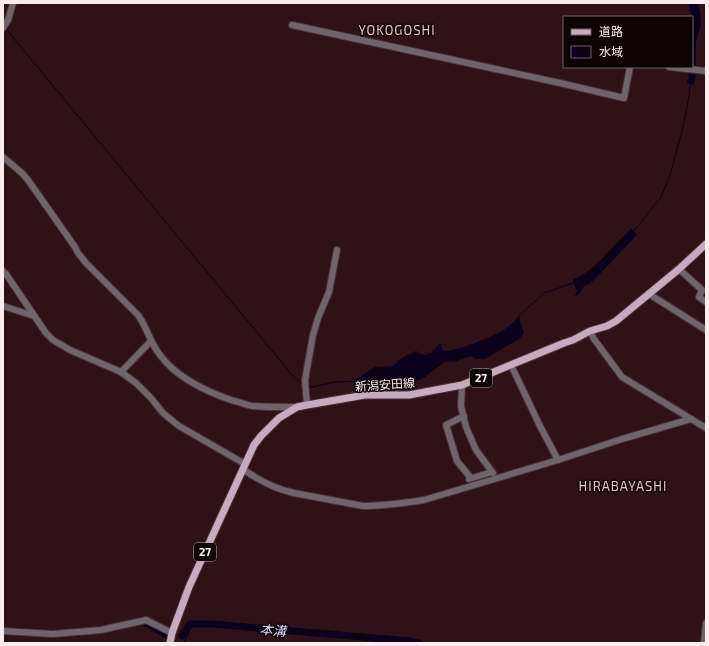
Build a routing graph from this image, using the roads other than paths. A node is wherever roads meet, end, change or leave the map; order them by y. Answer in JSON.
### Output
{"nodes":[{"id":1,"x":13,"y":3,"type":"edge"},
{"id":2,"x":292,"y":25,"type":"dead end"},
{"id":3,"x":3,"y":28,"type":"edge"},
{"id":4,"x":630,"y":68,"type":"edge"},
{"id":5,"x":678,"y":68,"type":"edge"},
{"id":6,"x":703,"y":70,"type":"edge"},
{"id":7,"x":3,"y":156,"type":"edge"},
{"id":8,"x":706,"y":244,"type":"edge"},
{"id":9,"x":337,"y":250,"type":"dead end"},
{"id":10,"x":679,"y":269,"type":"junction"},
{"id":11,"x":3,"y":271,"type":"edge"},
{"id":12,"x":649,"y":294,"type":"junction"},
{"id":13,"x":706,"y":302,"type":"edge"},
{"id":14,"x":3,"y":306,"type":"edge"},
{"id":15,"x":34,"y":316,"type":"junction"},
{"id":16,"x":706,"y":330,"type":"edge"},
{"id":17,"x":590,"y":331,"type":"junction"},
{"id":18,"x":151,"y":342,"type":"junction"},
{"id":19,"x":511,"y":365,"type":"junction"},
{"id":20,"x":121,"y":372,"type":"junction"},
{"id":21,"x":462,"y":386,"type":"junction"},
{"id":22,"x":307,"y":405,"type":"junction"},
{"id":23,"x":297,"y":407,"type":"junction"},
{"id":24,"x":464,"y":416,"type":"junction"},
{"id":25,"x":691,"y":420,"type":"junction"},
{"id":26,"x":706,"y":428,"type":"edge"},
{"id":27,"x":558,"y":460,"type":"junction"},
{"id":28,"x":244,"y":466,"type":"junction"},
{"id":29,"x":492,"y":472,"type":"junction"},
{"id":30,"x":497,"y":478,"type":"junction"},
{"id":31,"x":706,"y":623,"type":"edge"},
{"id":32,"x":3,"y":631,"type":"edge"},
{"id":33,"x":172,"y":633,"type":"junction"},
{"id":34,"x":170,"y":643,"type":"edge"},
{"id":35,"x":704,"y":643,"type":"edge"}],
"edges":[{"from":1,"to":3,"type":"street"},
{"from":2,"to":4,"type":"street"},
{"from":5,"to":6,"type":"street"},
{"from":7,"to":18,"type":"street"},
{"from":8,"to":10,"type":"main road","name":"新潟安田線","number":"27"},
{"from":9,"to":22,"type":"street"},
{"from":10,"to":12,"type":"main road","name":"新潟安田線","number":"27"},
{"from":10,"to":13,"type":"street"},
{"from":11,"to":15,"type":"street"},
{"from":12,"to":16,"type":"street"},
{"from":12,"to":17,"type":"main road","name":"新潟安田線","number":"27"},
{"from":14,"to":15,"type":"street"},
{"from":15,"to":20,"type":"street"},
{"from":17,"to":19,"type":"main road","name":"新潟安田線","number":"27"},
{"from":17,"to":25,"type":"street"},
{"from":18,"to":20,"type":"street"},
{"from":18,"to":23,"type":"street"},
{"from":19,"to":21,"type":"main road","name":"新潟安田線","number":"27"},
{"from":19,"to":27,"type":"street"},
{"from":20,"to":28,"type":"street"},
{"from":21,"to":22,"type":"main road","name":"新潟安田線","number":"27"},
{"from":21,"to":24,"type":"street"},
{"from":22,"to":23,"type":"main road","name":"新潟安田線","number":"27"},
{"from":23,"to":28,"type":"main road","name":"新潟安田線","number":"27"},
{"from":24,"to":29,"type":"street"},
{"from":24,"to":29,"type":"street"},
{"from":25,"to":26,"type":"street"},
{"from":25,"to":27,"type":"street"},
{"from":27,"to":30,"type":"street"},
{"from":28,"to":30,"type":"street"},
{"from":28,"to":33,"type":"main road","name":"新潟安田線","number":"27"},
{"from":29,"to":30,"type":"street"},
{"from":31,"to":35,"type":"street"},
{"from":32,"to":33,"type":"street"},
{"from":33,"to":34,"type":"main road","name":"新潟安田線","number":"27"}]}
